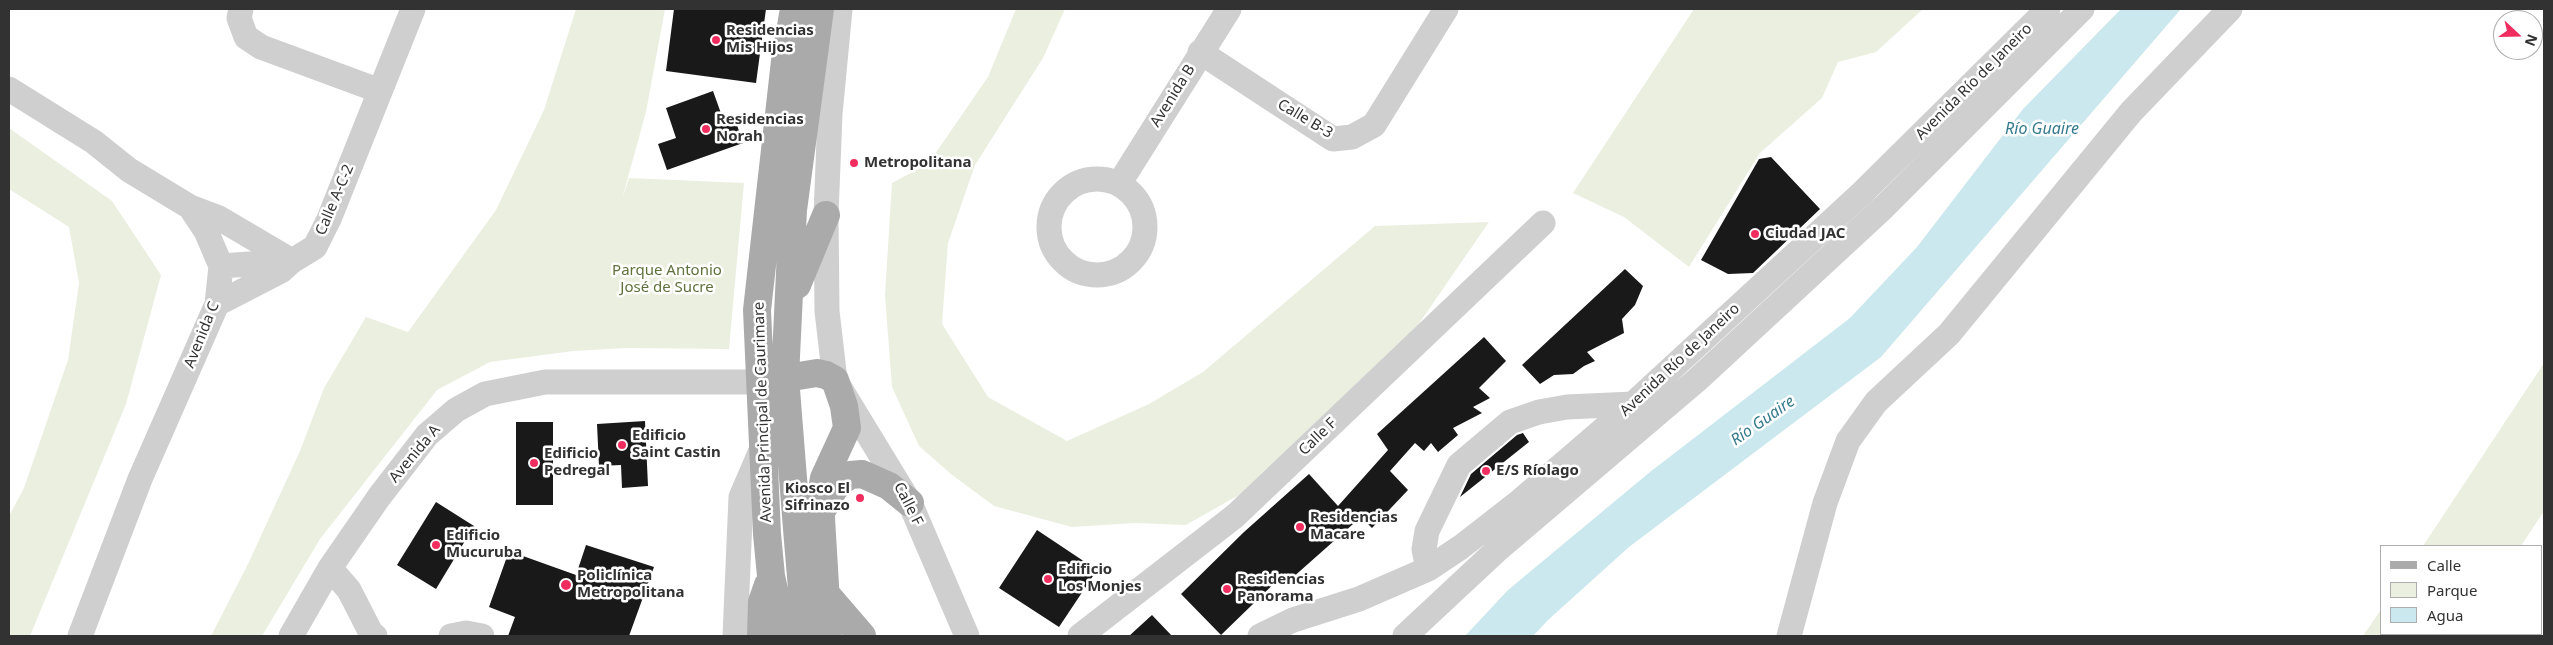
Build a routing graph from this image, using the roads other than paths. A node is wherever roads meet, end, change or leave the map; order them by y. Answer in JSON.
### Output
{"nodes":[{"id":1,"x":241,"y":9,"type":"edge"},
{"id":2,"x":413,"y":9,"type":"edge"},
{"id":3,"x":794,"y":9,"type":"edge"},
{"id":4,"x":820,"y":9,"type":"edge"},
{"id":5,"x":840,"y":9,"type":"edge"},
{"id":6,"x":1229,"y":9,"type":"edge"},
{"id":7,"x":1446,"y":9,"type":"edge"},
{"id":8,"x":2048,"y":9,"type":"edge"},
{"id":9,"x":2082,"y":9,"type":"edge"},
{"id":10,"x":2230,"y":9,"type":"edge"},
{"id":11,"x":1200,"y":52,"type":"junction"},
{"id":12,"x":9,"y":89,"type":"edge"},
{"id":13,"x":380,"y":91,"type":"junction"},
{"id":14,"x":808,"y":98,"type":"junction"},
{"id":15,"x":1119,"y":184,"type":"dead end"},
{"id":16,"x":190,"y":206,"type":"junction"},
{"id":17,"x":826,"y":215,"type":"junction"},
{"id":18,"x":1543,"y":223,"type":"dead end"},
{"id":19,"x":292,"y":261,"type":"junction"},
{"id":20,"x":221,"y":266,"type":"junction"},
{"id":21,"x":217,"y":304,"type":"junction"},
{"id":22,"x":788,"y":313,"type":"junction"},
{"id":23,"x":773,"y":380,"type":"junction"},
{"id":24,"x":835,"y":380,"type":"junction"},
{"id":25,"x":1634,"y":404,"type":"junction"},
{"id":26,"x":763,"y":446,"type":"junction"},
{"id":27,"x":910,"y":503,"type":"junction"},
{"id":28,"x":821,"y":518,"type":"junction"},
{"id":29,"x":1428,"y":569,"type":"junction"},
{"id":30,"x":326,"y":575,"type":"junction"},
{"id":31,"x":771,"y":576,"type":"junction"},
{"id":32,"x":825,"y":593,"type":"junction"},
{"id":33,"x":80,"y":636,"type":"edge"},
{"id":34,"x":291,"y":636,"type":"edge"},
{"id":35,"x":362,"y":636,"type":"edge"},
{"id":36,"x":375,"y":636,"type":"edge"},
{"id":37,"x":451,"y":636,"type":"edge"},
{"id":38,"x":482,"y":636,"type":"edge"},
{"id":39,"x":735,"y":636,"type":"edge"},
{"id":40,"x":761,"y":636,"type":"edge"},
{"id":41,"x":784,"y":636,"type":"edge"},
{"id":42,"x":809,"y":636,"type":"edge"},
{"id":43,"x":828,"y":636,"type":"edge"},
{"id":44,"x":862,"y":636,"type":"edge"},
{"id":45,"x":966,"y":636,"type":"edge"},
{"id":46,"x":1080,"y":636,"type":"edge"},
{"id":47,"x":1260,"y":636,"type":"edge"},
{"id":48,"x":1405,"y":636,"type":"edge"},
{"id":49,"x":1789,"y":636,"type":"edge"}],
"edges":[{"from":1,"to":13,"type":"street"},
{"from":2,"to":13,"type":"street","name":"Calle A-C-2"},
{"from":3,"to":23,"type":"main road","name":"Avenida Principal de Caurimare"},
{"from":4,"to":14,"type":"main road","name":"Avenida Principal de Caurimare"},
{"from":5,"to":17,"type":"street"},
{"from":6,"to":11,"type":"street","name":"Avenida B"},
{"from":7,"to":11,"type":"street","name":"Calle B-3"},
{"from":8,"to":25,"type":"street","name":"Avenida Río de Janeiro"},
{"from":9,"to":48,"type":"street","name":"Avenida Río de Janeiro"},
{"from":10,"to":49,"type":"street"},
{"from":11,"to":15,"type":"street","name":"Avenida B"},
{"from":12,"to":16,"type":"street","name":"Avenida C"},
{"from":13,"to":19,"type":"street","name":"Calle A-C-2"},
{"from":14,"to":22,"type":"main road","name":"Avenida Principal de Caurimare"},
{"from":14,"to":23,"type":"main road"},
{"from":16,"to":19,"type":"street"},
{"from":16,"to":20,"type":"street","name":"Avenida C"},
{"from":17,"to":22,"type":"main road"},
{"from":17,"to":24,"type":"street"},
{"from":18,"to":46,"type":"street","name":"Calle F"},
{"from":19,"to":20,"type":"street","name":"Calle A-C-2"},
{"from":19,"to":21,"type":"street"},
{"from":20,"to":21,"type":"street","name":"Avenida C"},
{"from":21,"to":33,"type":"street","name":"Avenida C"},
{"from":22,"to":23,"type":"main road","name":"Avenida Principal de Caurimare"},
{"from":23,"to":24,"type":"main road"},
{"from":23,"to":26,"type":"main road","name":"Avenida Principal de Caurimare"},
{"from":23,"to":30,"type":"street","name":"Avenida A"},
{"from":23,"to":42,"type":"main road","name":"Avenida Principal de Caurimare"},
{"from":24,"to":27,"type":"street","name":"Calle F"},
{"from":24,"to":28,"type":"main road"},
{"from":25,"to":29,"type":"street","name":"Avenida Río de Janeiro"},
{"from":25,"to":29,"type":"street"},
{"from":26,"to":31,"type":"main road","name":"Avenida Principal de Caurimare"},
{"from":26,"to":39,"type":"street"},
{"from":27,"to":28,"type":"main road"},
{"from":27,"to":45,"type":"street","name":"Calle F"},
{"from":28,"to":32,"type":"main road"},
{"from":29,"to":47,"type":"street","name":"Avenida Río de Janeiro"},
{"from":30,"to":34,"type":"street","name":"Avenida A"},
{"from":30,"to":35,"type":"street"},
{"from":30,"to":36,"type":"street"},
{"from":31,"to":40,"type":"main road"},
{"from":31,"to":41,"type":"main road","name":"Avenida Principal de Caurimare"},
{"from":32,"to":43,"type":"main road"},
{"from":32,"to":44,"type":"main road"},
{"from":37,"to":38,"type":"street"}]}
